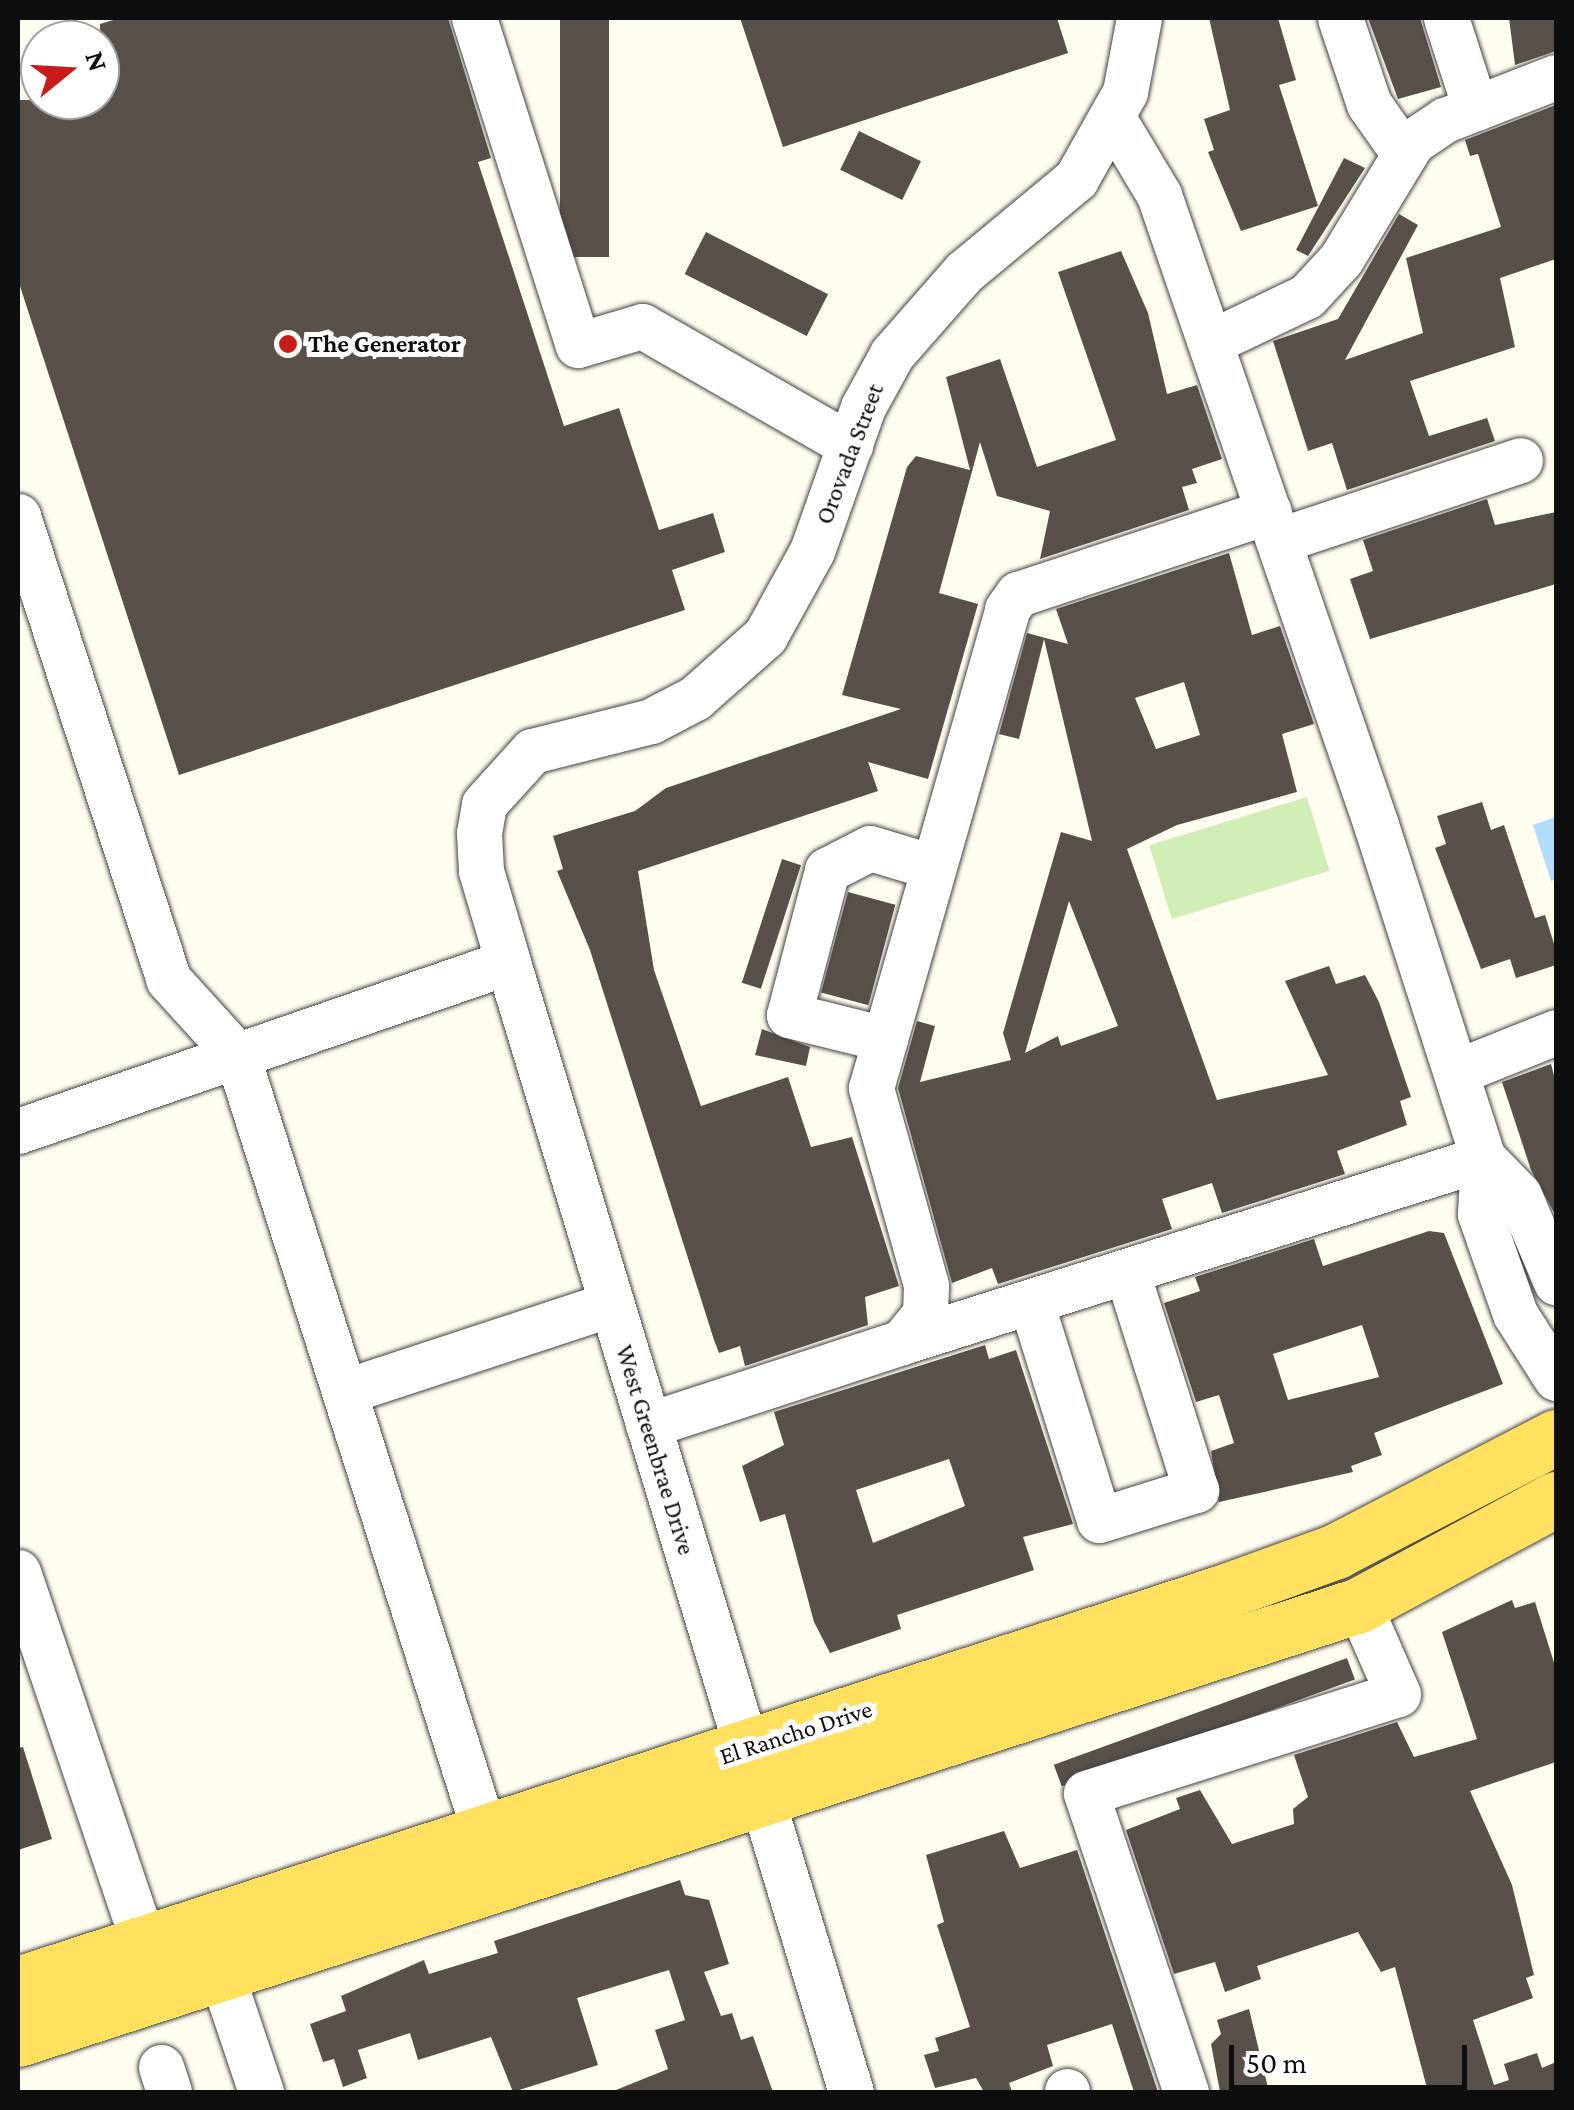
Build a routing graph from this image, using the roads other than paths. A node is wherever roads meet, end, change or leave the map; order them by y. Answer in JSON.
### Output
{"nodes":[{"id":1,"x":474,"y":18,"type":"edge"},
{"id":2,"x":1139,"y":18,"type":"edge"},
{"id":3,"x":1340,"y":18,"type":"edge"},
{"id":4,"x":1446,"y":18,"type":"edge"},
{"id":5,"x":1556,"y":77,"type":"edge"},
{"id":6,"x":1475,"y":108,"type":"junction"},
{"id":7,"x":1113,"y":118,"type":"junction"},
{"id":8,"x":1404,"y":154,"type":"junction"},
{"id":9,"x":1210,"y":342,"type":"junction"},
{"id":10,"x":850,"y":445,"type":"junction"},
{"id":11,"x":1520,"y":460,"type":"dead end"},
{"id":12,"x":18,"y":516,"type":"edge"},
{"id":13,"x":1275,"y":526,"type":"junction"},
{"id":14,"x":484,"y":804,"type":"joint"},
{"id":15,"x":933,"y":866,"type":"junction"},
{"id":16,"x":508,"y":962,"type":"junction"},
{"id":17,"x":1556,"y":1032,"type":"edge"},
{"id":18,"x":884,"y":1038,"type":"junction"},
{"id":19,"x":237,"y":1055,"type":"junction"},
{"id":20,"x":1456,"y":1072,"type":"junction"},
{"id":21,"x":18,"y":1131,"type":"edge"},
{"id":22,"x":1483,"y":1158,"type":"junction"},
{"id":23,"x":1127,"y":1272,"type":"junction"},
{"id":24,"x":1556,"y":1282,"type":"edge"},
{"id":25,"x":1032,"y":1302,"type":"junction"},
{"id":26,"x":612,"y":1304,"type":"junction"},
{"id":27,"x":902,"y":1342,"type":"junction"},
{"id":28,"x":1556,"y":1378,"type":"edge"},
{"id":29,"x":346,"y":1392,"type":"junction"},
{"id":30,"x":648,"y":1425,"type":"junction"},
{"id":31,"x":1556,"y":1437,"type":"edge"},
{"id":32,"x":1556,"y":1472,"type":"edge"},
{"id":33,"x":1556,"y":1498,"type":"edge"},
{"id":34,"x":1508,"y":1528,"type":"junction"},
{"id":35,"x":18,"y":1572,"type":"edge"},
{"id":36,"x":1359,"y":1605,"type":"junction"},
{"id":37,"x":754,"y":1775,"type":"junction"},
{"id":38,"x":485,"y":1834,"type":"junction"},
{"id":39,"x":144,"y":1946,"type":"junction"},
{"id":40,"x":221,"y":1973,"type":"junction"},
{"id":41,"x":18,"y":1984,"type":"edge"},
{"id":42,"x":18,"y":2039,"type":"edge"},
{"id":43,"x":261,"y":2092,"type":"edge"},
{"id":44,"x":851,"y":2092,"type":"edge"},
{"id":45,"x":1186,"y":2092,"type":"edge"}],
"edges":[{"from":1,"to":10,"type":"street"},
{"from":2,"to":7,"type":"street","name":"Orovada Street"},
{"from":3,"to":8,"type":"street"},
{"from":4,"to":6,"type":"street"},
{"from":5,"to":6,"type":"street"},
{"from":6,"to":8,"type":"street"},
{"from":7,"to":9,"type":"street"},
{"from":7,"to":10,"type":"street","name":"Orovada Street"},
{"from":8,"to":9,"type":"street"},
{"from":9,"to":13,"type":"street"},
{"from":10,"to":14,"type":"street","name":"Orovada Street"},
{"from":11,"to":13,"type":"street"},
{"from":12,"to":19,"type":"street"},
{"from":13,"to":15,"type":"street"},
{"from":13,"to":20,"type":"street"},
{"from":14,"to":16,"type":"street","name":"West Greenbrae Drive"},
{"from":15,"to":18,"type":"street"},
{"from":15,"to":18,"type":"street"},
{"from":16,"to":19,"type":"street"},
{"from":16,"to":26,"type":"street","name":"West Greenbrae Drive"},
{"from":17,"to":20,"type":"street"},
{"from":18,"to":27,"type":"street"},
{"from":19,"to":21,"type":"street"},
{"from":19,"to":29,"type":"street"},
{"from":20,"to":22,"type":"street"},
{"from":22,"to":23,"type":"street"},
{"from":22,"to":24,"type":"street"},
{"from":22,"to":28,"type":"street"},
{"from":23,"to":25,"type":"street"},
{"from":23,"to":25,"type":"street"},
{"from":25,"to":27,"type":"street"},
{"from":26,"to":29,"type":"street"},
{"from":26,"to":30,"type":"street","name":"West Greenbrae Drive"},
{"from":27,"to":30,"type":"street"},
{"from":29,"to":38,"type":"street"},
{"from":30,"to":37,"type":"street","name":"West Greenbrae Drive"},
{"from":31,"to":37,"type":"main road","name":"El Rancho Drive"},
{"from":32,"to":34,"type":"main road"},
{"from":33,"to":34,"type":"main road","name":"El Rancho Drive"},
{"from":34,"to":36,"type":"main road","name":"El Rancho Drive"},
{"from":35,"to":39,"type":"street"},
{"from":36,"to":37,"type":"main road","name":"El Rancho Drive"},
{"from":36,"to":45,"type":"street"},
{"from":37,"to":38,"type":"main road","name":"El Rancho Drive"},
{"from":37,"to":40,"type":"main road","name":"El Rancho Drive"},
{"from":37,"to":44,"type":"street","name":"West Greenbrae Drive"},
{"from":38,"to":39,"type":"main road","name":"El Rancho Drive"},
{"from":39,"to":41,"type":"main road","name":"El Rancho Drive"},
{"from":40,"to":42,"type":"main road","name":"El Rancho Drive"},
{"from":40,"to":43,"type":"street"}]}
